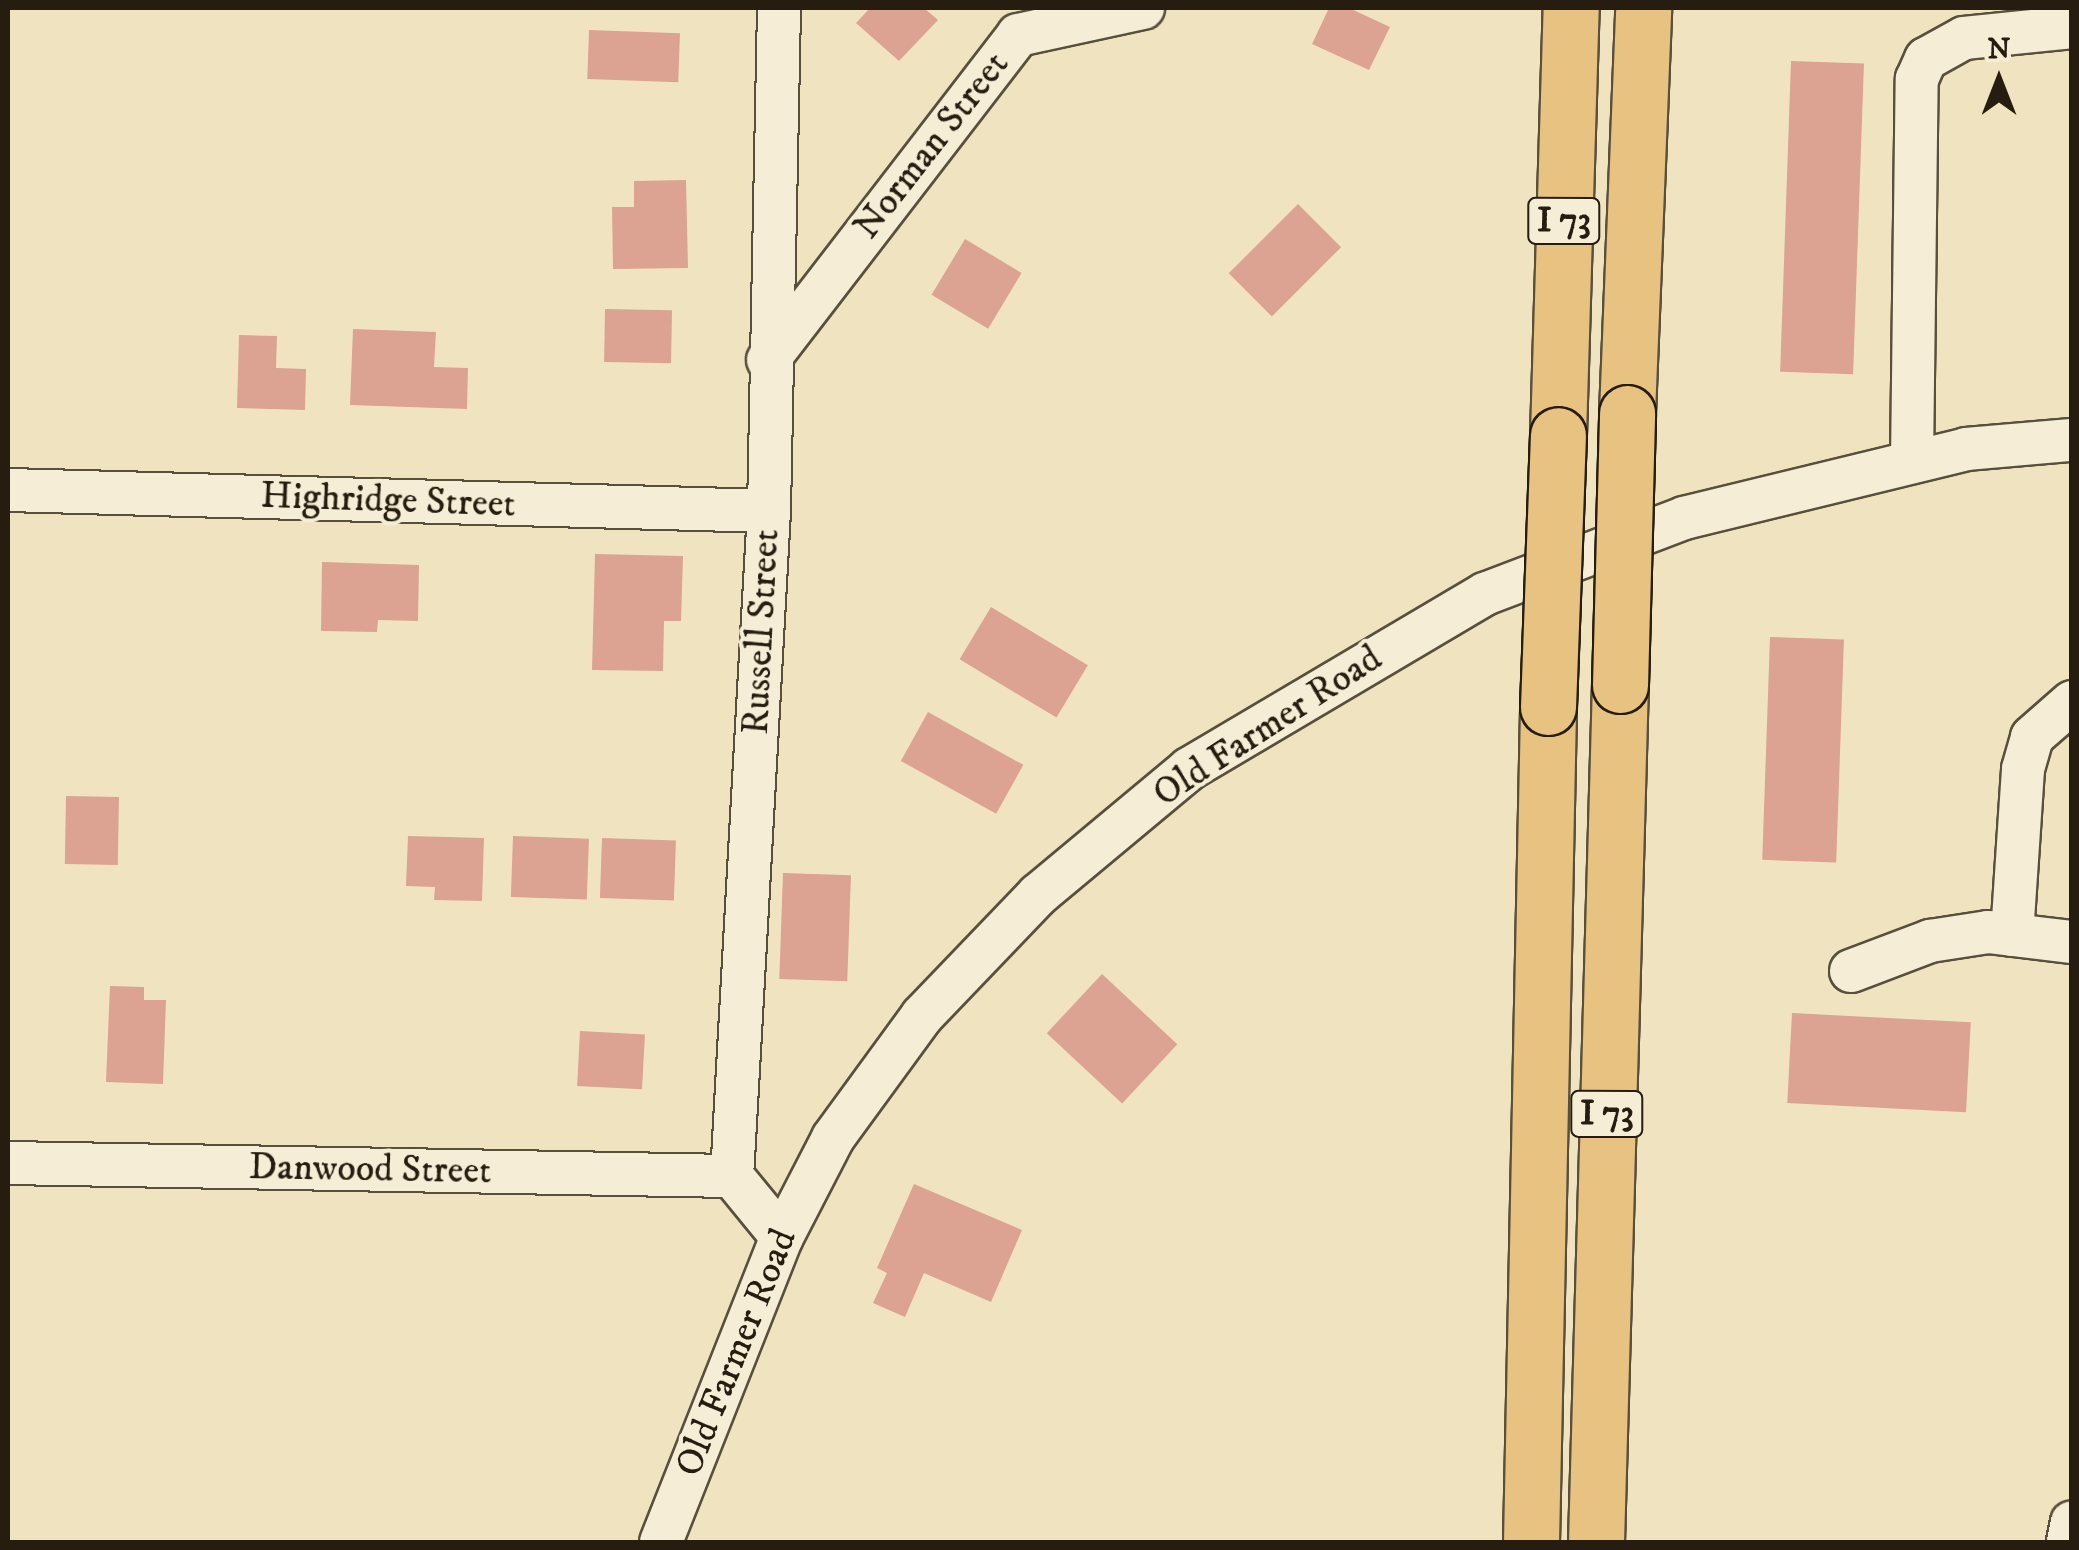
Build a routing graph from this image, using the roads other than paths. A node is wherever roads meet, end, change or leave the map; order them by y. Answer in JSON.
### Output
{"nodes":[{"id":1,"x":779,"y":8,"type":"edge"},
{"id":2,"x":1143,"y":8,"type":"edge"},
{"id":3,"x":1571,"y":8,"type":"edge"},
{"id":4,"x":1643,"y":8,"type":"edge"},
{"id":5,"x":2072,"y":27,"type":"edge"},
{"id":6,"x":768,"y":360,"type":"junction"},
{"id":7,"x":2072,"y":440,"type":"edge"},
{"id":8,"x":1912,"y":462,"type":"junction"},
{"id":9,"x":8,"y":490,"type":"edge"},
{"id":10,"x":768,"y":511,"type":"junction"},
{"id":11,"x":2072,"y":702,"type":"edge"},
{"id":12,"x":2012,"y":935,"type":"junction"},
{"id":13,"x":2072,"y":942,"type":"edge"},
{"id":14,"x":1851,"y":971,"type":"dead end"},
{"id":15,"x":8,"y":1163,"type":"edge"},
{"id":16,"x":732,"y":1176,"type":"junction"},
{"id":17,"x":782,"y":1237,"type":"junction"},
{"id":18,"x":2072,"y":1522,"type":"edge"},
{"id":19,"x":662,"y":1542,"type":"edge"},
{"id":20,"x":1531,"y":1542,"type":"edge"},
{"id":21,"x":1596,"y":1542,"type":"edge"},
{"id":22,"x":2068,"y":1542,"type":"edge"}],
"edges":[{"from":1,"to":6,"type":"street","name":"Russell Street"},
{"from":2,"to":6,"type":"street","name":"Norman Street"},
{"from":3,"to":20,"type":"highway","number":"I 73","bridge":true},
{"from":4,"to":21,"type":"highway","number":"I 73","bridge":true},
{"from":5,"to":8,"type":"street"},
{"from":6,"to":10,"type":"street","name":"Russell Street"},
{"from":7,"to":8,"type":"street","name":"Old Farmer Road"},
{"from":8,"to":17,"type":"street","name":"Old Farmer Road"},
{"from":9,"to":10,"type":"street","name":"Highridge Street"},
{"from":10,"to":16,"type":"street","name":"Russell Street"},
{"from":11,"to":12,"type":"street"},
{"from":12,"to":13,"type":"street"},
{"from":12,"to":14,"type":"street"},
{"from":15,"to":16,"type":"street","name":"Danwood Street"},
{"from":16,"to":17,"type":"street"},
{"from":17,"to":19,"type":"street","name":"Old Farmer Road"},
{"from":18,"to":22,"type":"street"}]}
